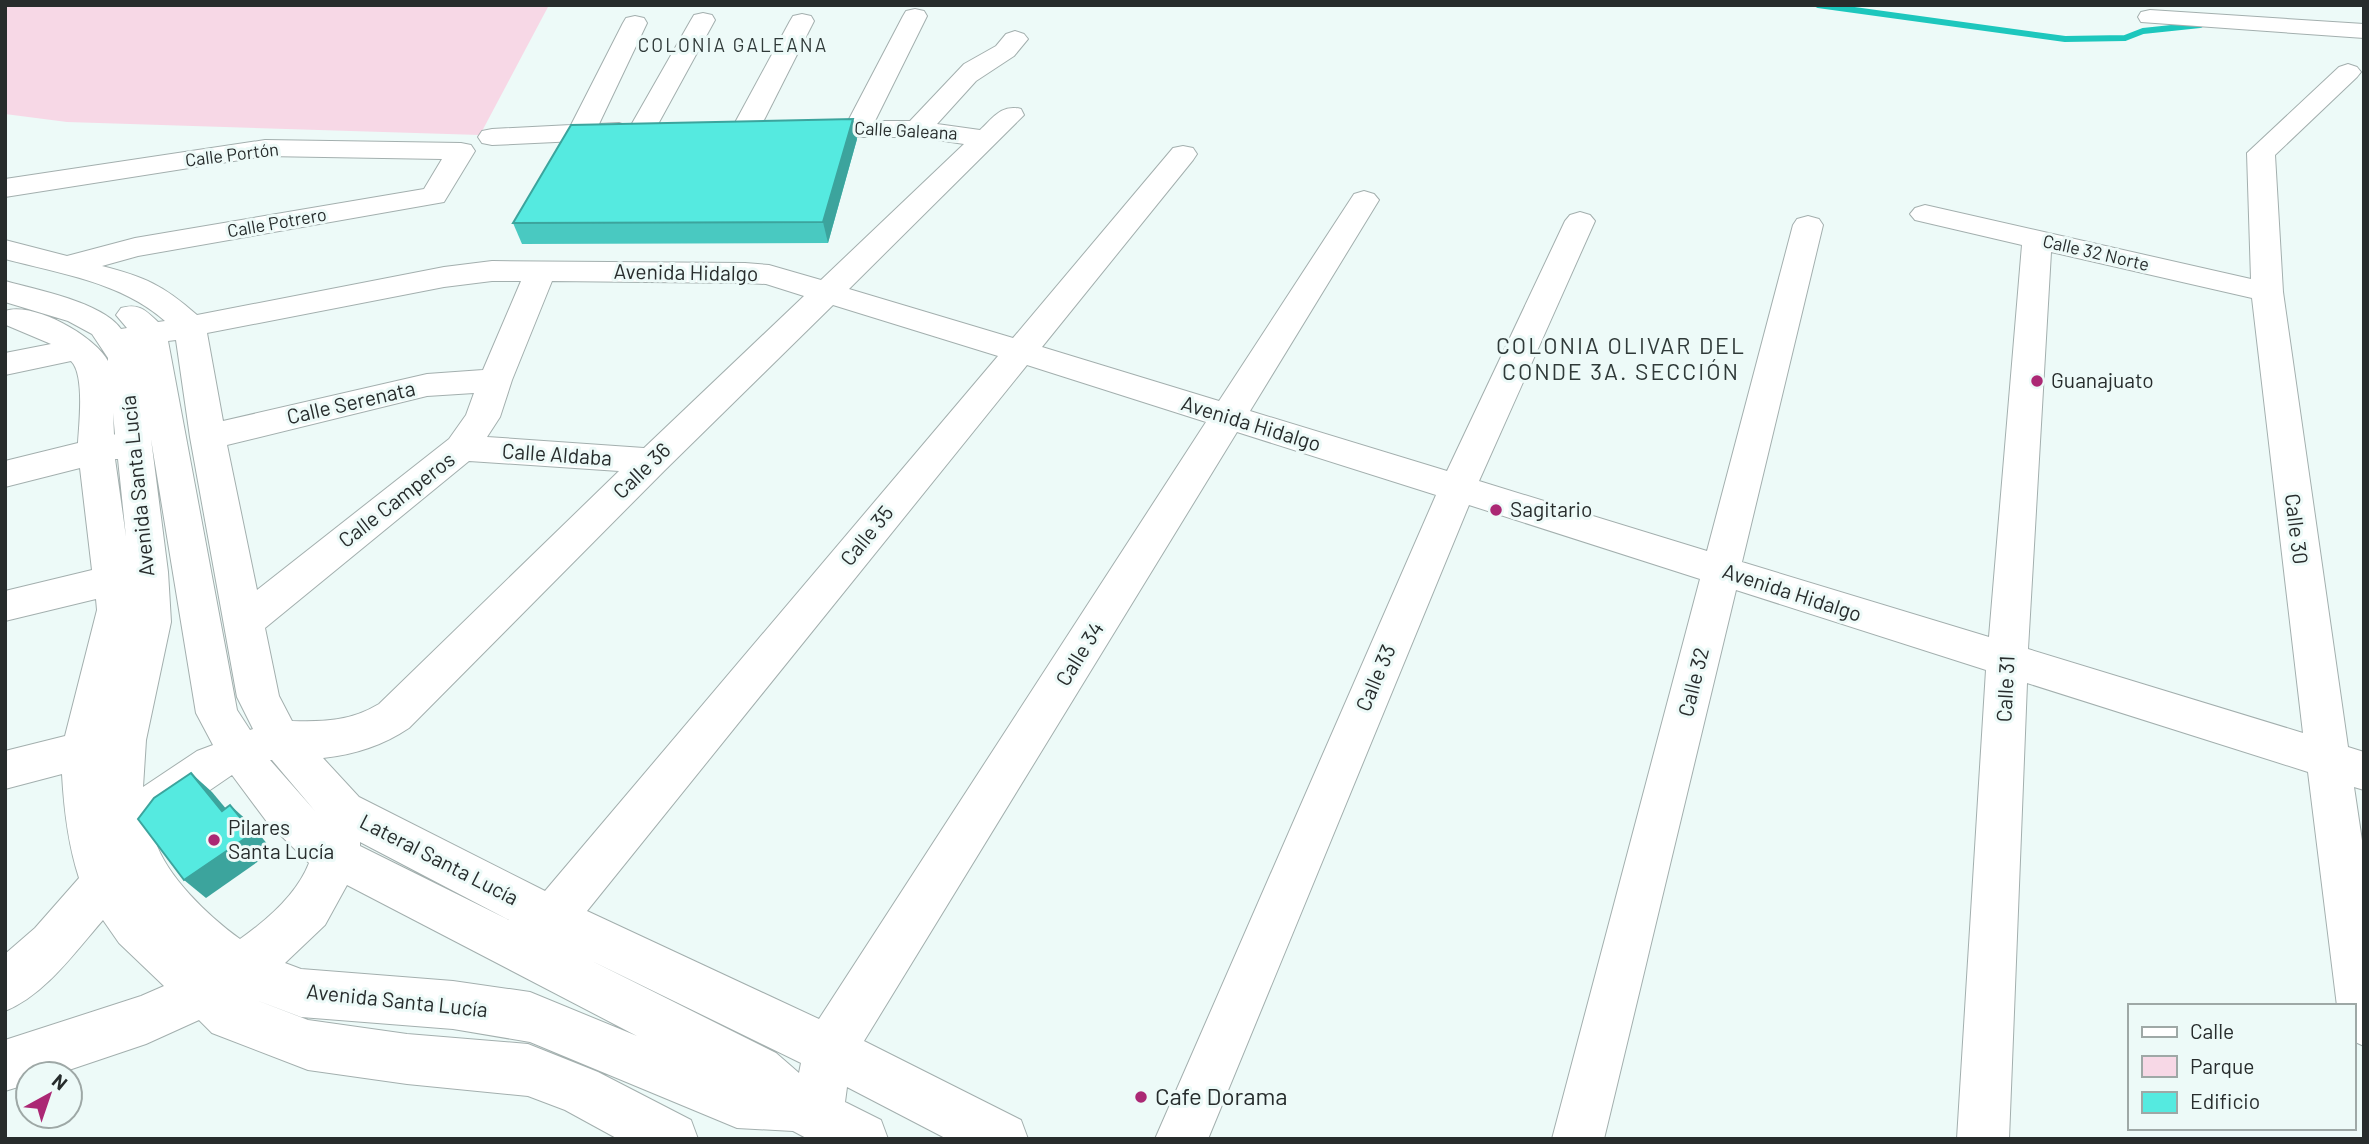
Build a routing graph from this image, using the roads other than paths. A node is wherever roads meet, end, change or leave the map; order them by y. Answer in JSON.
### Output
{"nodes":[{"id":1,"x":915,"y":16,"type":"dead end"},
{"id":2,"x":2150,"y":17,"type":"dead end"},
{"id":3,"x":702,"y":20,"type":"dead end"},
{"id":4,"x":802,"y":21,"type":"dead end"},
{"id":5,"x":635,"y":23,"type":"dead end"},
{"id":6,"x":2364,"y":32,"type":"edge"},
{"id":7,"x":1015,"y":39,"type":"dead end"},
{"id":8,"x":2348,"y":72,"type":"dead end"},
{"id":9,"x":1011,"y":115,"type":"dead end"},
{"id":10,"x":858,"y":128,"type":"junction"},
{"id":11,"x":918,"y":129,"type":"junction"},
{"id":12,"x":581,"y":132,"type":"junction"},
{"id":13,"x":492,"y":137,"type":"dead end"},
{"id":14,"x":984,"y":139,"type":"junction"},
{"id":15,"x":461,"y":151,"type":"joint"},
{"id":16,"x":1183,"y":154,"type":"dead end"},
{"id":17,"x":5,"y":188,"type":"edge"},
{"id":18,"x":1364,"y":200,"type":"dead end"},
{"id":19,"x":1925,"y":214,"type":"dead end"},
{"id":20,"x":1580,"y":221,"type":"dead end"},
{"id":21,"x":1808,"y":225,"type":"dead end"},
{"id":22,"x":2037,"y":240,"type":"junction"},
{"id":23,"x":5,"y":249,"type":"edge"},
{"id":24,"x":70,"y":265,"type":"junction"},
{"id":25,"x":5,"y":271,"type":"edge"},
{"id":26,"x":541,"y":271,"type":"junction"},
{"id":27,"x":5,"y":291,"type":"edge"},
{"id":28,"x":829,"y":292,"type":"junction"},
{"id":29,"x":2267,"y":292,"type":"junction"},
{"id":30,"x":5,"y":315,"type":"edge"},
{"id":31,"x":190,"y":326,"type":"junction"},
{"id":32,"x":114,"y":341,"type":"junction"},
{"id":33,"x":1020,"y":351,"type":"junction"},
{"id":34,"x":5,"y":364,"type":"edge"},
{"id":35,"x":495,"y":380,"type":"junction"},
{"id":36,"x":1229,"y":417,"type":"junction"},
{"id":37,"x":208,"y":437,"type":"junction"},
{"id":38,"x":133,"y":442,"type":"junction"},
{"id":39,"x":462,"y":449,"type":"junction"},
{"id":40,"x":652,"y":461,"type":"junction"},
{"id":41,"x":5,"y":474,"type":"edge"},
{"id":42,"x":1457,"y":489,"type":"junction"},
{"id":43,"x":1722,"y":571,"type":"junction"},
{"id":44,"x":114,"y":580,"type":"junction"},
{"id":45,"x":5,"y":606,"type":"edge"},
{"id":46,"x":245,"y":621,"type":"junction"},
{"id":47,"x":2007,"y":661,"type":"junction"},
{"id":48,"x":259,"y":745,"type":"junction"},
{"id":49,"x":83,"y":750,"type":"junction"},
{"id":50,"x":2327,"y":760,"type":"junction"},
{"id":51,"x":5,"y":770,"type":"edge"},
{"id":52,"x":2364,"y":771,"type":"edge"},
{"id":53,"x":339,"y":834,"type":"junction"},
{"id":54,"x":131,"y":840,"type":"junction"},
{"id":55,"x":104,"y":884,"type":"junction"},
{"id":56,"x":552,"y":918,"type":"junction"},
{"id":57,"x":222,"y":980,"type":"junction"},
{"id":58,"x":6,"y":987,"type":"edge"},
{"id":59,"x":2364,"y":1021,"type":"edge"},
{"id":60,"x":829,"y":1050,"type":"junction"},
{"id":61,"x":19,"y":1056,"type":"edge"},
{"id":62,"x":806,"y":1110,"type":"junction"},
{"id":63,"x":641,"y":1134,"type":"edge"},
{"id":64,"x":862,"y":1139,"type":"edge"},
{"id":65,"x":1002,"y":1139,"type":"edge"},
{"id":66,"x":1181,"y":1139,"type":"edge"},
{"id":67,"x":1578,"y":1139,"type":"edge"},
{"id":68,"x":1983,"y":1139,"type":"edge"}],
"edges":[{"from":1,"to":10,"type":"street"},
{"from":2,"to":6,"type":"street"},
{"from":3,"to":12,"type":"street"},
{"from":4,"to":10,"type":"street","name":"Calle Galeana"},
{"from":5,"to":12,"type":"street"},
{"from":7,"to":11,"type":"street"},
{"from":8,"to":29,"type":"street","name":"Calle 30"},
{"from":9,"to":14,"type":"street","name":"Calle 36"},
{"from":10,"to":11,"type":"street","name":"Calle Galeana"},
{"from":11,"to":14,"type":"street","name":"Calle Galeana"},
{"from":12,"to":13,"type":"street"},
{"from":14,"to":28,"type":"street","name":"Calle 36"},
{"from":15,"to":17,"type":"street","name":"Calle Portón"},
{"from":15,"to":24,"type":"street","name":"Calle Potrero"},
{"from":16,"to":33,"type":"street","name":"Calle 35"},
{"from":18,"to":36,"type":"street","name":"Calle 34"},
{"from":19,"to":22,"type":"street","name":"Calle 32 Norte"},
{"from":20,"to":42,"type":"street","name":"Calle 33"},
{"from":21,"to":43,"type":"street","name":"Calle 32"},
{"from":22,"to":29,"type":"street","name":"Calle 32 Norte"},
{"from":22,"to":47,"type":"street","name":"Calle 31"},
{"from":23,"to":24,"type":"street"},
{"from":24,"to":31,"type":"street"},
{"from":25,"to":32,"type":"street"},
{"from":26,"to":28,"type":"street","name":"Avenida Hidalgo"},
{"from":26,"to":31,"type":"street","name":"Avenida Hidalgo"},
{"from":26,"to":35,"type":"street","name":"Calle Camperos"},
{"from":27,"to":32,"type":"street"},
{"from":28,"to":33,"type":"street","name":"Avenida Hidalgo"},
{"from":28,"to":40,"type":"street","name":"Calle 36"},
{"from":29,"to":50,"type":"street","name":"Calle 30"},
{"from":30,"to":32,"type":"street"},
{"from":31,"to":32,"type":"street","name":"Avenida Hidalgo"},
{"from":31,"to":37,"type":"street","name":"Lateral Santa Lucía"},
{"from":32,"to":34,"type":"street","name":"Avenida Hidalgo"},
{"from":32,"to":38,"type":"street","name":"Avenida Santa Lucía"},
{"from":32,"to":38,"type":"street"},
{"from":33,"to":36,"type":"street","name":"Avenida Hidalgo"},
{"from":33,"to":56,"type":"street","name":"Calle 35"},
{"from":35,"to":37,"type":"street","name":"Calle Serenata"},
{"from":35,"to":39,"type":"street","name":"Calle Camperos"},
{"from":36,"to":42,"type":"street","name":"Avenida Hidalgo"},
{"from":36,"to":60,"type":"street","name":"Calle 34"},
{"from":37,"to":46,"type":"street","name":"Lateral Santa Lucía"},
{"from":38,"to":41,"type":"street"},
{"from":38,"to":44,"type":"street"},
{"from":38,"to":48,"type":"street","name":"Avenida Santa Lucía"},
{"from":38,"to":54,"type":"street","name":"Avenida Santa Lucía"},
{"from":39,"to":40,"type":"street","name":"Calle Aldaba"},
{"from":39,"to":46,"type":"street","name":"Calle Camperos"},
{"from":40,"to":48,"type":"street","name":"Calle 36"},
{"from":42,"to":43,"type":"street","name":"Avenida Hidalgo"},
{"from":42,"to":66,"type":"street","name":"Calle 33"},
{"from":43,"to":47,"type":"street","name":"Avenida Hidalgo"},
{"from":43,"to":67,"type":"street","name":"Calle 32"},
{"from":44,"to":45,"type":"street"},
{"from":44,"to":49,"type":"street"},
{"from":46,"to":48,"type":"street","name":"Lateral Santa Lucía"},
{"from":47,"to":50,"type":"street","name":"Avenida Hidalgo"},
{"from":47,"to":68,"type":"street","name":"Calle 31"},
{"from":48,"to":53,"type":"street","name":"Lateral Santa Lucía"},
{"from":48,"to":54,"type":"street"},
{"from":49,"to":51,"type":"street"},
{"from":49,"to":55,"type":"street"},
{"from":50,"to":52,"type":"street","name":"Avenida Hidalgo"},
{"from":50,"to":59,"type":"street","name":"Calle 30"},
{"from":53,"to":56,"type":"street","name":"Lateral Santa Lucía"},
{"from":53,"to":57,"type":"street"},
{"from":53,"to":62,"type":"street","name":"Avenida Santa Lucía"},
{"from":54,"to":55,"type":"street"},
{"from":54,"to":57,"type":"street","name":"Avenida Santa Lucía"},
{"from":55,"to":57,"type":"street"},
{"from":55,"to":58,"type":"street"},
{"from":56,"to":60,"type":"street","name":"Lateral Santa Lucía"},
{"from":57,"to":61,"type":"street"},
{"from":57,"to":62,"type":"street","name":"Avenida Santa Lucía"},
{"from":57,"to":63,"type":"street"},
{"from":60,"to":62,"type":"street","name":"Calle 34"},
{"from":60,"to":65,"type":"street","name":"Lateral Santa Lucía"},
{"from":62,"to":64,"type":"street","name":"Avenida Santa Lucía"}]}
